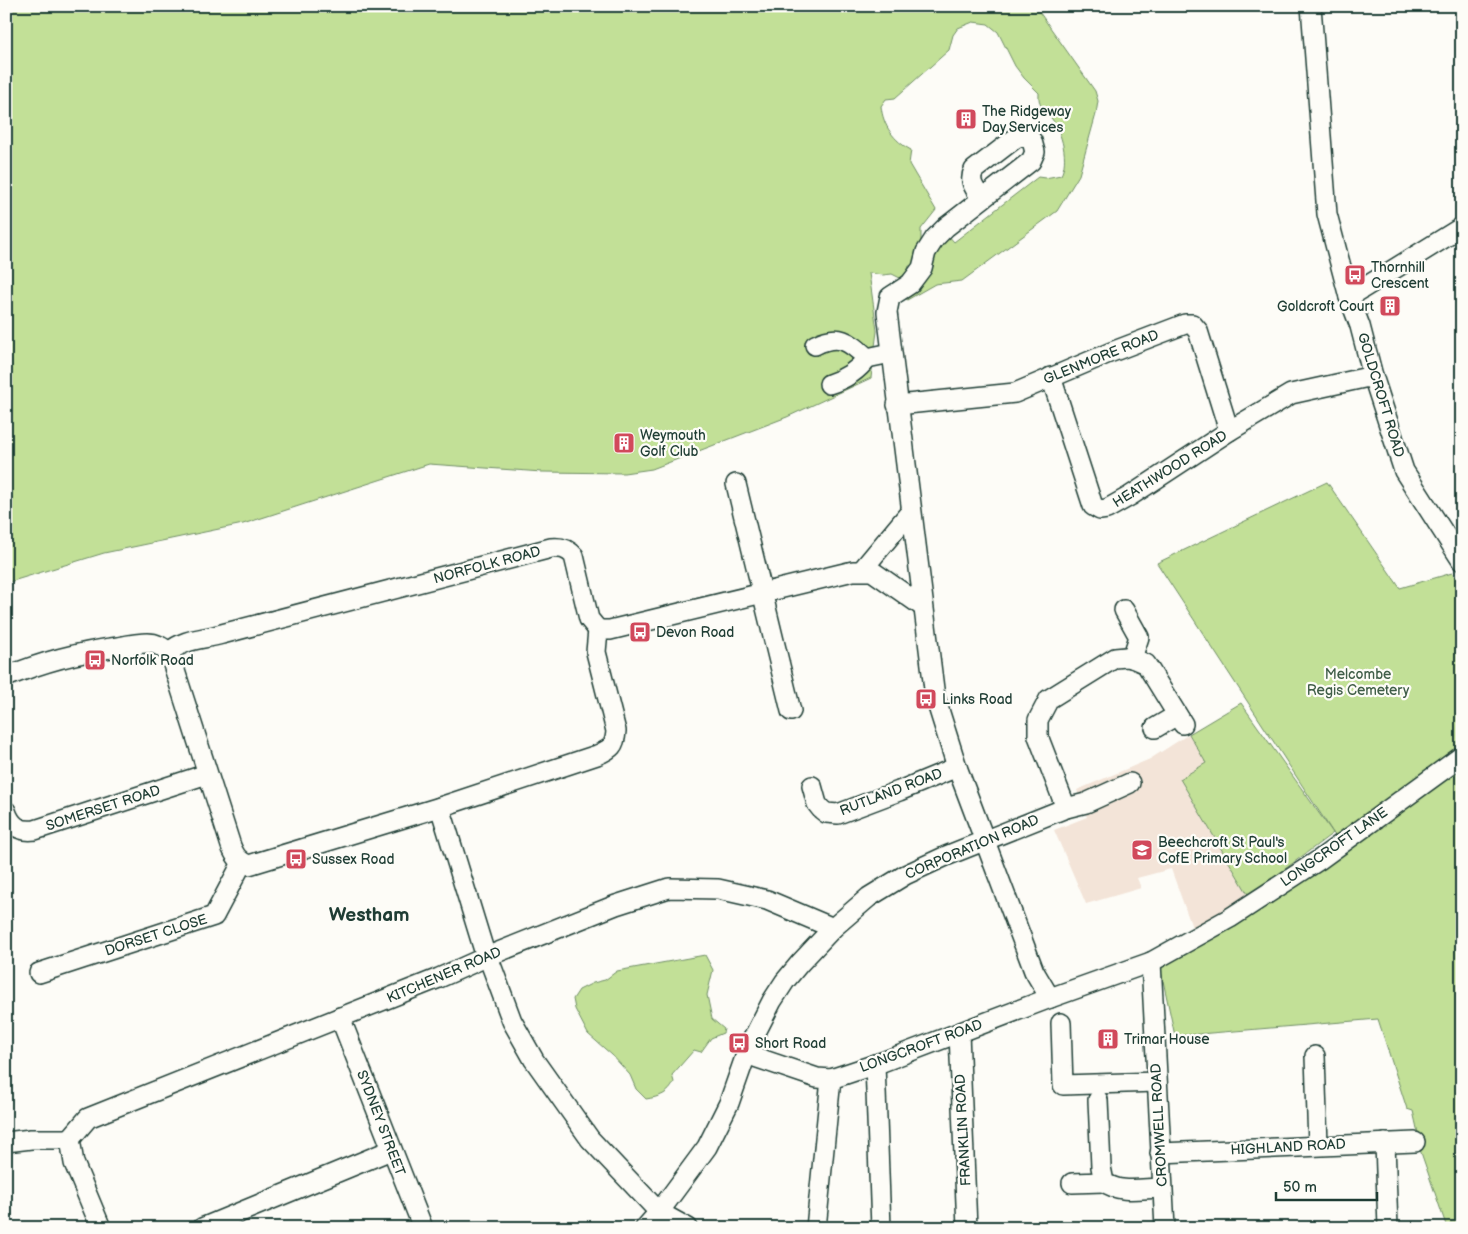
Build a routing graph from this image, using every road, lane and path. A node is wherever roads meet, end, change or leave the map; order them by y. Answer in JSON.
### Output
{"nodes":[{"id":1,"x":1311,"y":6,"type":"edge"},
{"id":2,"x":982,"y":199,"type":"dead end"},
{"id":3,"x":1462,"y":227,"type":"edge"},
{"id":4,"x":1349,"y":297,"type":"junction"},
{"id":5,"x":815,"y":345,"type":"dead end"},
{"id":6,"x":891,"y":353,"type":"junction"},
{"id":7,"x":867,"y":358,"type":"junction"},
{"id":8,"x":1373,"y":376,"type":"junction"},
{"id":9,"x":1051,"y":377,"type":"junction"},
{"id":10,"x":829,"y":384,"type":"dead end"},
{"id":11,"x":898,"y":405,"type":"junction"},
{"id":12,"x":1229,"y":431,"type":"junction"},
{"id":13,"x":736,"y":484,"type":"dead end"},
{"id":14,"x":911,"y":511,"type":"junction"},
{"id":15,"x":1462,"y":561,"type":"edge"},
{"id":16,"x":862,"y":570,"type":"junction"},
{"id":17,"x":762,"y":594,"type":"junction"},
{"id":18,"x":922,"y":606,"type":"junction"},
{"id":19,"x":1124,"y":610,"type":"dead end"},
{"id":20,"x":598,"y":630,"type":"junction"},
{"id":21,"x":169,"y":652,"type":"junction"},
{"id":22,"x":1132,"y":658,"type":"junction"},
{"id":23,"x":6,"y":677,"type":"edge"},
{"id":24,"x":791,"y":711,"type":"dead end"},
{"id":25,"x":1154,"y":728,"type":"dead end"},
{"id":26,"x":1462,"y":756,"type":"edge"},
{"id":27,"x":957,"y":767,"type":"junction"},
{"id":28,"x":207,"y":774,"type":"junction"},
{"id":29,"x":1130,"y":784,"type":"dead end"},
{"id":30,"x":812,"y":786,"type":"dead end"},
{"id":31,"x":440,"y":807,"type":"junction"},
{"id":32,"x":1066,"y":808,"type":"junction"},
{"id":33,"x":6,"y":811,"type":"edge"},
{"id":34,"x":985,"y":841,"type":"junction"},
{"id":35,"x":242,"y":863,"type":"junction"},
{"id":36,"x":833,"y":928,"type":"junction"},
{"id":37,"x":486,"y":957,"type":"junction"},
{"id":38,"x":1152,"y":962,"type":"junction"},
{"id":39,"x":40,"y":972,"type":"dead end"},
{"id":40,"x":1050,"y":998,"type":"junction"},
{"id":41,"x":340,"y":1018,"type":"junction"},
{"id":42,"x":1062,"y":1023,"type":"dead end"},
{"id":43,"x":959,"y":1033,"type":"junction"},
{"id":44,"x":746,"y":1054,"type":"junction"},
{"id":45,"x":1315,"y":1056,"type":"dead end"},
{"id":46,"x":875,"y":1064,"type":"junction"},
{"id":47,"x":831,"y":1079,"type":"junction"},
{"id":48,"x":1157,"y":1082,"type":"junction"},
{"id":49,"x":1098,"y":1100,"type":"dead end"},
{"id":50,"x":70,"y":1139,"type":"junction"},
{"id":51,"x":6,"y":1142,"type":"edge"},
{"id":52,"x":1385,"y":1142,"type":"junction"},
{"id":53,"x":1415,"y":1142,"type":"dead end"},
{"id":54,"x":1318,"y":1145,"type":"junction"},
{"id":55,"x":391,"y":1150,"type":"junction"},
{"id":56,"x":1160,"y":1153,"type":"junction"},
{"id":57,"x":1104,"y":1182,"type":"junction"},
{"id":58,"x":1072,"y":1183,"type":"dead end"},
{"id":59,"x":1162,"y":1188,"type":"junction"},
{"id":60,"x":659,"y":1212,"type":"junction"},
{"id":61,"x":101,"y":1228,"type":"edge"},
{"id":62,"x":202,"y":1228,"type":"edge"},
{"id":63,"x":423,"y":1228,"type":"edge"},
{"id":64,"x":644,"y":1228,"type":"edge"},
{"id":65,"x":688,"y":1228,"type":"edge"},
{"id":66,"x":816,"y":1228,"type":"edge"},
{"id":67,"x":880,"y":1228,"type":"edge"},
{"id":68,"x":968,"y":1228,"type":"edge"},
{"id":69,"x":1165,"y":1228,"type":"edge"},
{"id":70,"x":1388,"y":1228,"type":"edge"}],
"edges":[{"from":1,"to":4,"type":"street","name":"GOLDCROFT ROAD"},
{"from":2,"to":6,"type":"street"},
{"from":3,"to":4,"type":"street"},
{"from":4,"to":8,"type":"street","name":"GOLDCROFT ROAD"},
{"from":5,"to":7,"type":"street"},
{"from":6,"to":7,"type":"street"},
{"from":6,"to":11,"type":"street"},
{"from":7,"to":10,"type":"street"},
{"from":8,"to":12,"type":"street","name":"HEATHWOOD ROAD"},
{"from":8,"to":15,"type":"street","name":"GOLDCROFT ROAD"},
{"from":9,"to":11,"type":"street","name":"GLENMORE ROAD"},
{"from":9,"to":12,"type":"street","name":"GLENMORE ROAD"},
{"from":9,"to":12,"type":"street","name":"HEATHWOOD ROAD"},
{"from":11,"to":14,"type":"street"},
{"from":13,"to":17,"type":"street"},
{"from":14,"to":16,"type":"street"},
{"from":14,"to":18,"type":"street"},
{"from":16,"to":17,"type":"street"},
{"from":16,"to":18,"type":"street"},
{"from":17,"to":20,"type":"street"},
{"from":17,"to":24,"type":"street"},
{"from":18,"to":27,"type":"street"},
{"from":19,"to":22,"type":"street"},
{"from":20,"to":21,"type":"street","name":"NORFOLK ROAD"},
{"from":20,"to":31,"type":"street"},
{"from":21,"to":23,"type":"street"},
{"from":21,"to":28,"type":"street"},
{"from":22,"to":25,"type":"street"},
{"from":22,"to":32,"type":"street"},
{"from":26,"to":38,"type":"street","name":"LONGCROFT LANE"},
{"from":27,"to":30,"type":"street","name":"RUTLAND ROAD"},
{"from":27,"to":34,"type":"street"},
{"from":28,"to":33,"type":"street","name":"SOMERSET ROAD"},
{"from":28,"to":35,"type":"street"},
{"from":29,"to":32,"type":"street","name":"CORPORATION ROAD"},
{"from":31,"to":35,"type":"street"},
{"from":31,"to":37,"type":"street"},
{"from":32,"to":34,"type":"street","name":"CORPORATION ROAD"},
{"from":34,"to":36,"type":"street","name":"CORPORATION ROAD"},
{"from":34,"to":40,"type":"street"},
{"from":35,"to":39,"type":"street","name":"DORSET CLOSE"},
{"from":36,"to":37,"type":"street","name":"KITCHENER ROAD"},
{"from":36,"to":44,"type":"street","name":"CORPORATION ROAD"},
{"from":37,"to":41,"type":"street","name":"KITCHENER ROAD"},
{"from":37,"to":60,"type":"street"},
{"from":38,"to":40,"type":"street","name":"LONGCROFT ROAD"},
{"from":38,"to":48,"type":"street","name":"CROMWELL ROAD"},
{"from":40,"to":43,"type":"street","name":"LONGCROFT ROAD"},
{"from":41,"to":50,"type":"street","name":"KITCHENER ROAD"},
{"from":41,"to":55,"type":"street","name":"SYDNEY STREET"},
{"from":42,"to":48,"type":"street"},
{"from":43,"to":46,"type":"street","name":"LONGCROFT ROAD"},
{"from":43,"to":68,"type":"street","name":"FRANKLIN ROAD"},
{"from":44,"to":47,"type":"street"},
{"from":44,"to":60,"type":"street","name":"CORPORATION ROAD"},
{"from":45,"to":54,"type":"street"},
{"from":46,"to":47,"type":"street","name":"LONGCROFT ROAD"},
{"from":46,"to":67,"type":"street"},
{"from":47,"to":66,"type":"street"},
{"from":48,"to":56,"type":"street","name":"CROMWELL ROAD"},
{"from":49,"to":57,"type":"street"},
{"from":50,"to":51,"type":"street"},
{"from":50,"to":61,"type":"street"},
{"from":52,"to":53,"type":"street","name":"HIGHLAND ROAD"},
{"from":52,"to":54,"type":"street","name":"HIGHLAND ROAD"},
{"from":52,"to":70,"type":"street"},
{"from":54,"to":56,"type":"street","name":"HIGHLAND ROAD"},
{"from":55,"to":62,"type":"street"},
{"from":55,"to":63,"type":"street","name":"SYDNEY STREET"},
{"from":56,"to":59,"type":"street","name":"CROMWELL ROAD"},
{"from":57,"to":58,"type":"street"},
{"from":57,"to":59,"type":"street"},
{"from":59,"to":69,"type":"street","name":"CROMWELL ROAD"},
{"from":60,"to":64,"type":"street","name":"CORPORATION ROAD"},
{"from":60,"to":65,"type":"street"}]}
